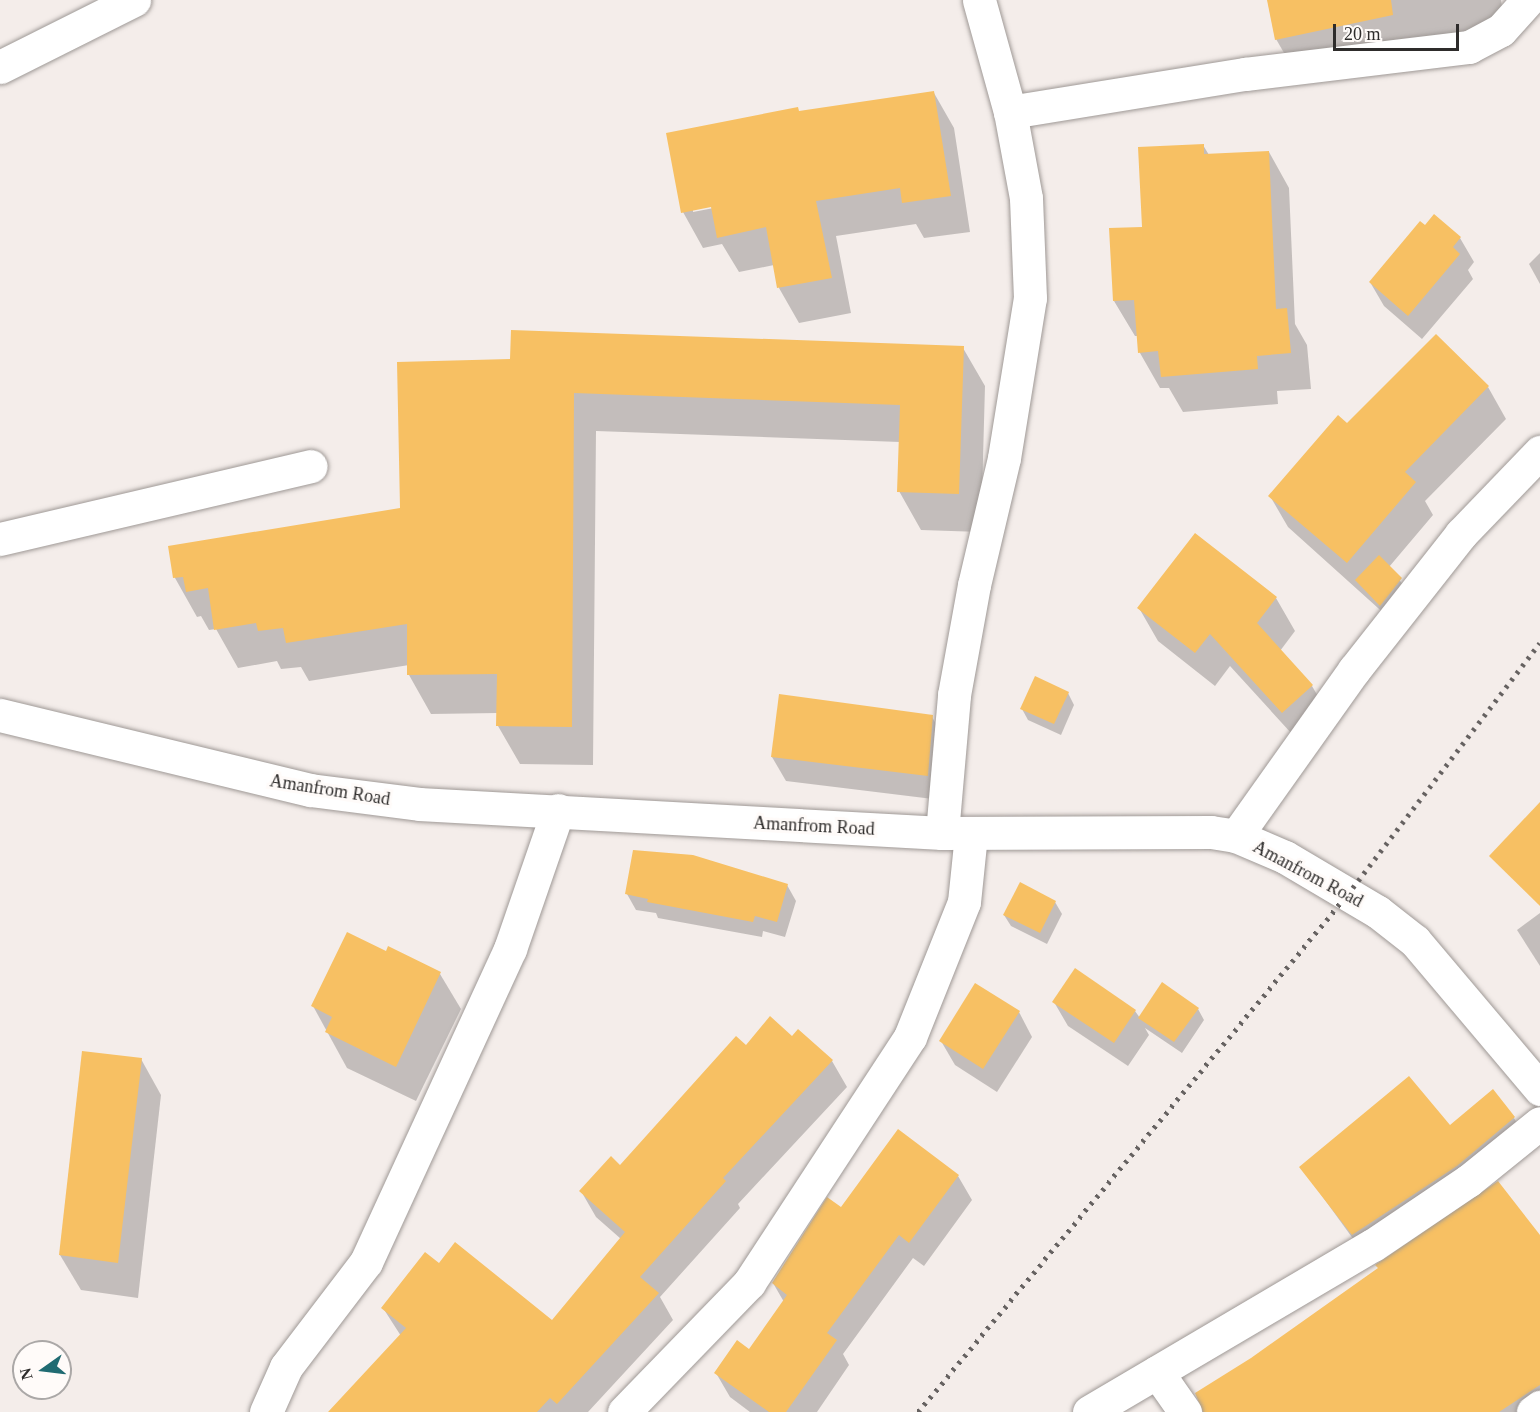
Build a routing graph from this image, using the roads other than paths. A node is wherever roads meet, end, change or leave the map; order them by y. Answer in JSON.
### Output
{"nodes":[{"id":1,"x":134,"y":0,"type":"edge"},
{"id":2,"x":979,"y":0,"type":"edge"},
{"id":3,"x":1528,"y":0,"type":"edge"},
{"id":4,"x":0,"y":67,"type":"edge"},
{"id":5,"x":1010,"y":112,"type":"junction"},
{"id":6,"x":1540,"y":452,"type":"edge"},
{"id":7,"x":311,"y":466,"type":"dead end"},
{"id":8,"x":0,"y":539,"type":"edge"},
{"id":9,"x":0,"y":715,"type":"edge"},
{"id":10,"x":558,"y":810,"type":"junction"},
{"id":11,"x":956,"y":834,"type":"junction"},
{"id":12,"x":1236,"y":836,"type":"junction"},
{"id":13,"x":1540,"y":1089,"type":"edge"},
{"id":14,"x":1540,"y":1123,"type":"edge"},
{"id":15,"x":1157,"y":1372,"type":"junction"},
{"id":16,"x":1540,"y":1407,"type":"edge"},
{"id":17,"x":266,"y":1412,"type":"edge"},
{"id":18,"x":624,"y":1412,"type":"edge"},
{"id":19,"x":1089,"y":1412,"type":"edge"},
{"id":20,"x":1185,"y":1412,"type":"edge"},
{"id":21,"x":1533,"y":1412,"type":"edge"}],
"edges":[{"from":1,"to":4,"type":"street"},
{"from":2,"to":5,"type":"street"},
{"from":3,"to":5,"type":"street"},
{"from":5,"to":11,"type":"street"},
{"from":6,"to":12,"type":"street"},
{"from":7,"to":8,"type":"street"},
{"from":9,"to":10,"type":"street","name":"Amanfrom Road"},
{"from":10,"to":11,"type":"street","name":"Amanfrom Road"},
{"from":10,"to":17,"type":"street"},
{"from":11,"to":12,"type":"street","name":"Amanfrom Road"},
{"from":11,"to":18,"type":"street"},
{"from":12,"to":13,"type":"street","name":"Amanfrom Road"},
{"from":14,"to":15,"type":"street"},
{"from":15,"to":19,"type":"street"},
{"from":15,"to":20,"type":"street"},
{"from":16,"to":21,"type":"street"}]}
